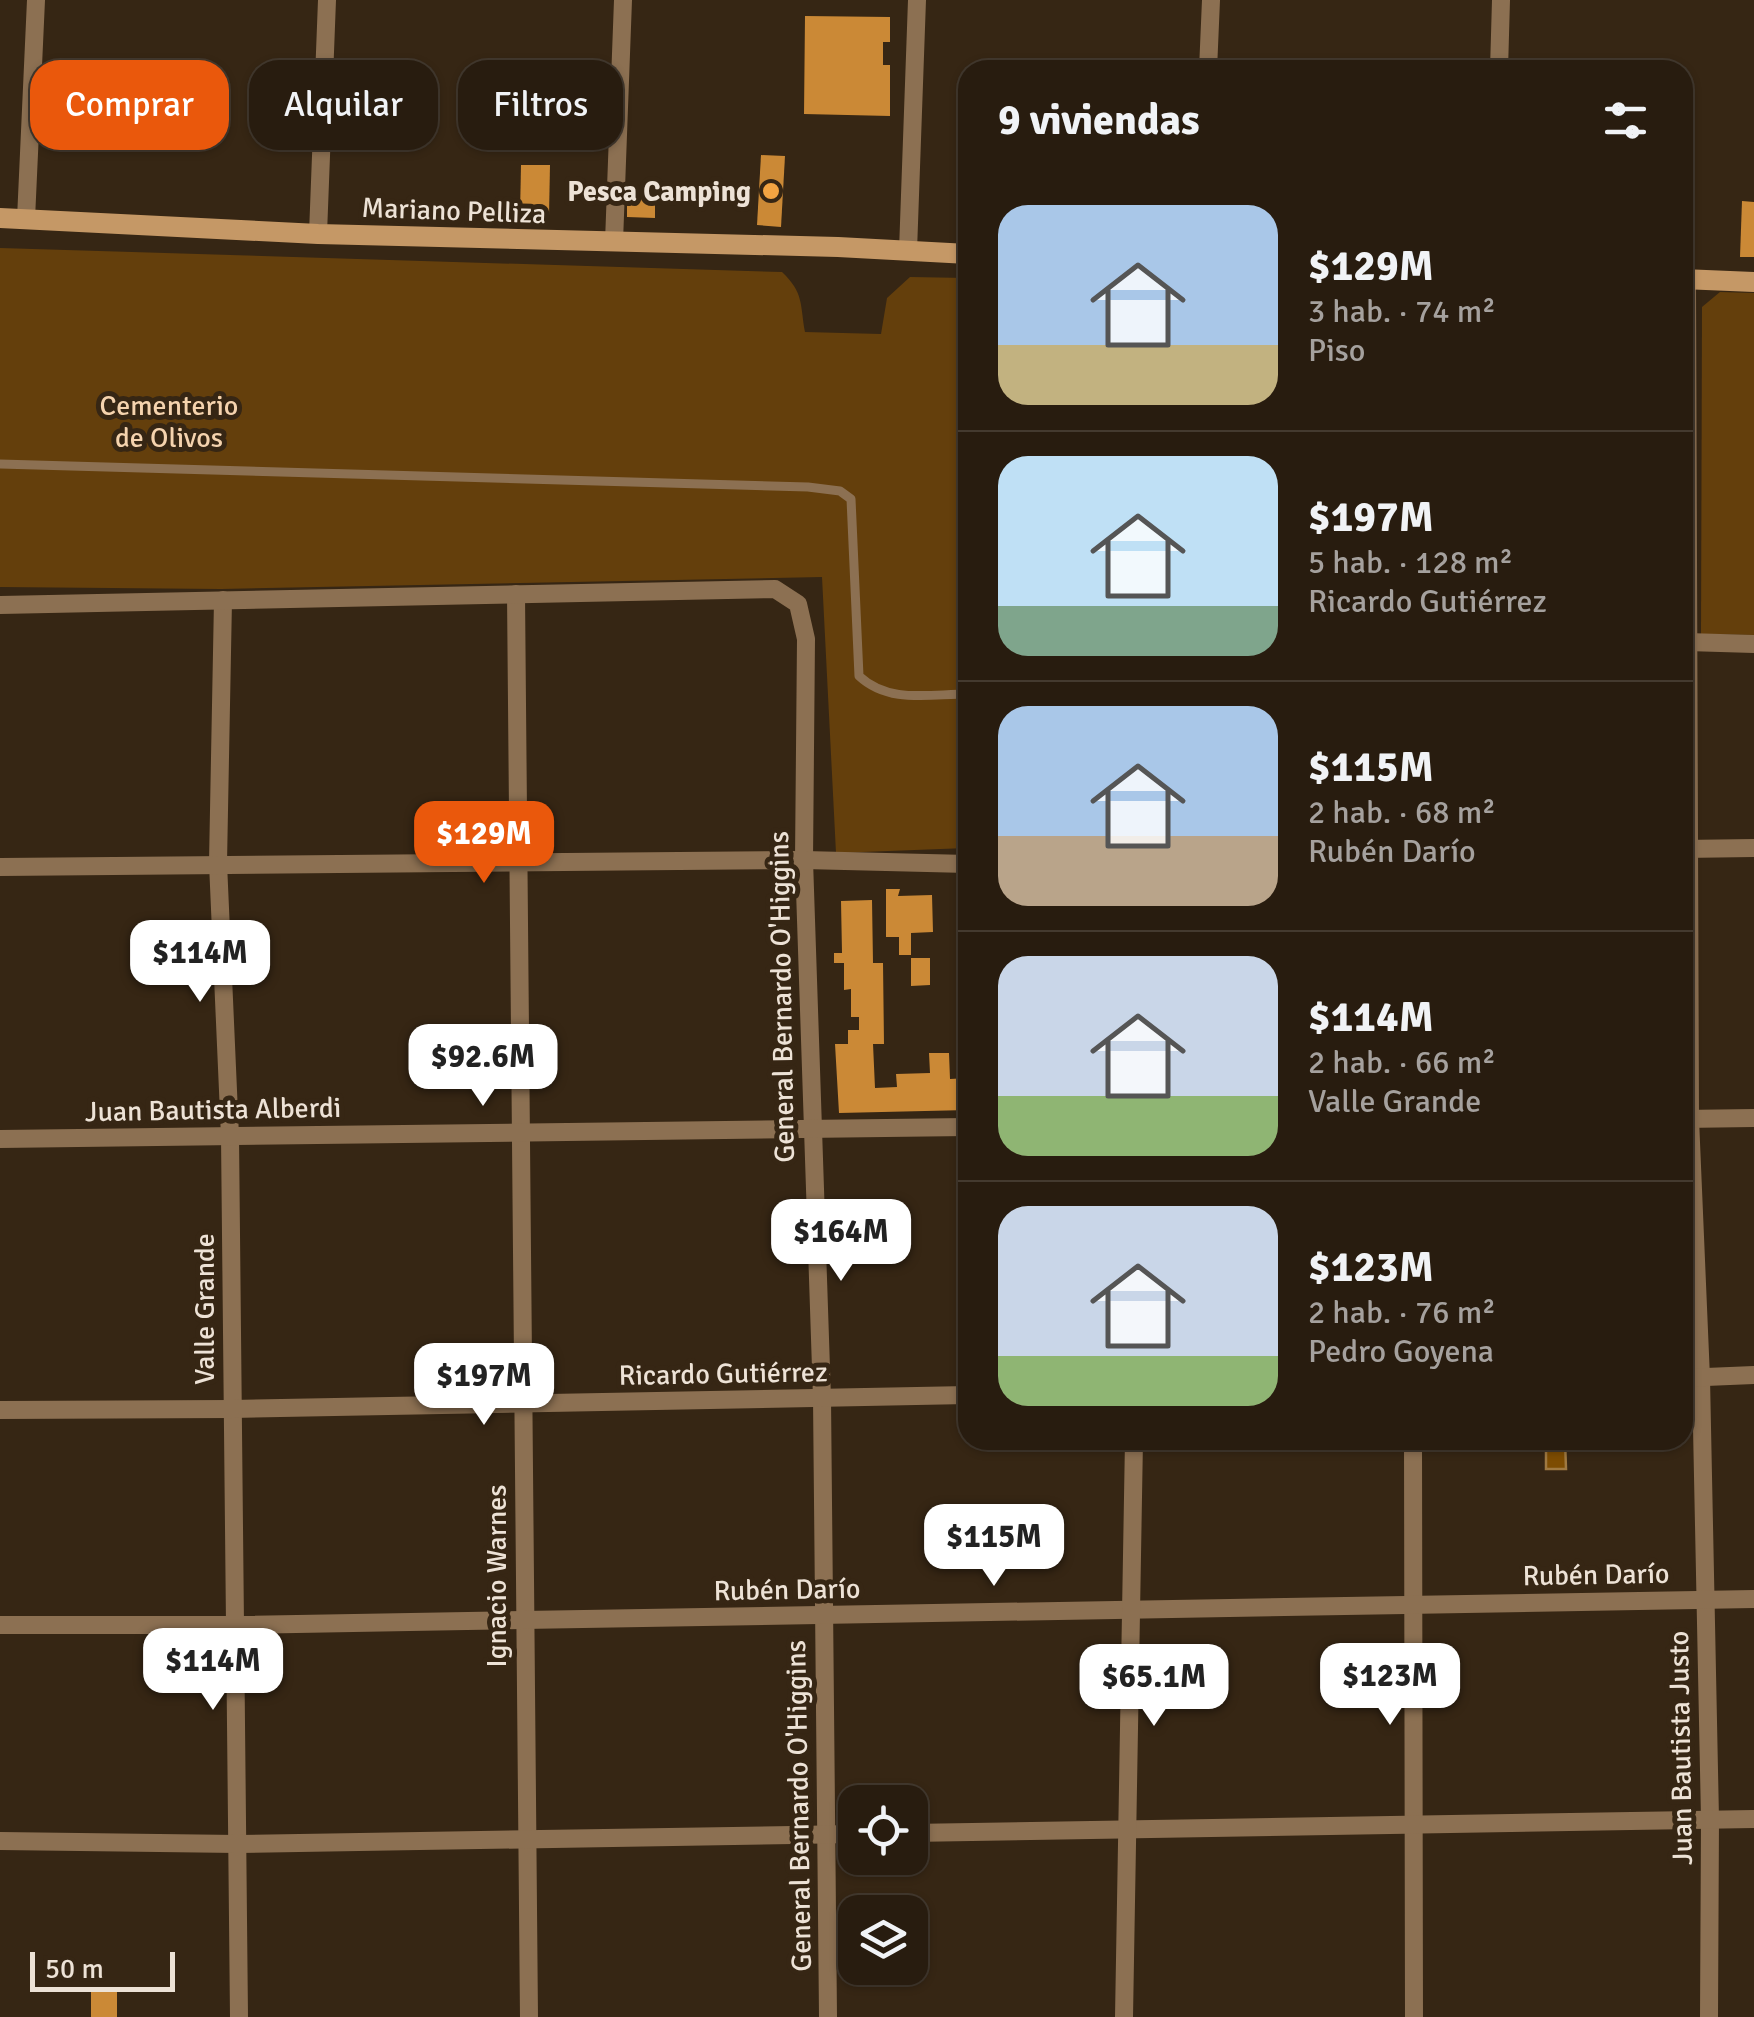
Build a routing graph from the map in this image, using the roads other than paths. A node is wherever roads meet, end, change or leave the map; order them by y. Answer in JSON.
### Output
{"nodes":[{"id":1,"x":36,"y":0,"type":"edge"},
{"id":2,"x":328,"y":0,"type":"edge"},
{"id":3,"x":623,"y":0,"type":"edge"},
{"id":4,"x":917,"y":0,"type":"edge"},
{"id":5,"x":1211,"y":0,"type":"edge"},
{"id":6,"x":1502,"y":0,"type":"edge"},
{"id":7,"x":1208,"y":60,"type":"edge"},
{"id":8,"x":1499,"y":60,"type":"edge"},
{"id":9,"x":0,"y":218,"type":"edge"},
{"id":10,"x":26,"y":219,"type":"junction"},
{"id":11,"x":318,"y":234,"type":"junction"},
{"id":12,"x":614,"y":242,"type":"junction"},
{"id":13,"x":908,"y":251,"type":"junction"},
{"id":14,"x":958,"y":254,"type":"edge"},
{"id":15,"x":1693,"y":279,"type":"edge"},
{"id":16,"x":1754,"y":282,"type":"edge"},
{"id":17,"x":0,"y":464,"type":"edge"},
{"id":18,"x":516,"y":594,"type":"junction"},
{"id":19,"x":223,"y":600,"type":"junction"},
{"id":20,"x":0,"y":605,"type":"edge"},
{"id":21,"x":1693,"y":642,"type":"edge"},
{"id":22,"x":1754,"y":644,"type":"edge"},
{"id":23,"x":958,"y":694,"type":"edge"},
{"id":24,"x":1754,"y":848,"type":"edge"},
{"id":25,"x":1693,"y":849,"type":"edge"},
{"id":26,"x":804,"y":860,"type":"junction"},
{"id":27,"x":516,"y":862,"type":"junction"},
{"id":28,"x":218,"y":863,"type":"junction"},
{"id":29,"x":958,"y":864,"type":"edge"},
{"id":30,"x":0,"y":867,"type":"edge"},
{"id":31,"x":1754,"y":1118,"type":"edge"},
{"id":32,"x":1693,"y":1119,"type":"edge"},
{"id":33,"x":958,"y":1127,"type":"edge"},
{"id":34,"x":811,"y":1129,"type":"junction"},
{"id":35,"x":520,"y":1132,"type":"junction"},
{"id":36,"x":230,"y":1136,"type":"junction"},
{"id":37,"x":0,"y":1139,"type":"edge"},
{"id":38,"x":1754,"y":1375,"type":"edge"},
{"id":39,"x":1693,"y":1378,"type":"edge"},
{"id":40,"x":1693,"y":1394,"type":"edge"},
{"id":41,"x":958,"y":1396,"type":"edge"},
{"id":42,"x":822,"y":1398,"type":"junction"},
{"id":43,"x":522,"y":1404,"type":"junction"},
{"id":44,"x":232,"y":1409,"type":"junction"},
{"id":45,"x":0,"y":1410,"type":"edge"},
{"id":46,"x":1134,"y":1450,"type":"edge"},
{"id":47,"x":1413,"y":1450,"type":"edge"},
{"id":48,"x":1754,"y":1599,"type":"edge"},
{"id":49,"x":1706,"y":1600,"type":"junction"},
{"id":50,"x":1413,"y":1605,"type":"junction"},
{"id":51,"x":1132,"y":1610,"type":"junction"},
{"id":52,"x":823,"y":1616,"type":"junction"},
{"id":53,"x":524,"y":1621,"type":"junction"},
{"id":54,"x":0,"y":1625,"type":"edge"},
{"id":55,"x":236,"y":1625,"type":"junction"},
{"id":56,"x":1710,"y":1819,"type":"junction"},
{"id":57,"x":1754,"y":1819,"type":"edge"},
{"id":58,"x":1414,"y":1825,"type":"junction"},
{"id":59,"x":1128,"y":1828,"type":"junction"},
{"id":60,"x":928,"y":1833,"type":"edge"},
{"id":61,"x":824,"y":1835,"type":"junction"},
{"id":62,"x":838,"y":1835,"type":"edge"},
{"id":63,"x":525,"y":1839,"type":"junction"},
{"id":64,"x":0,"y":1842,"type":"edge"},
{"id":65,"x":238,"y":1844,"type":"junction"},
{"id":66,"x":239,"y":2017,"type":"edge"},
{"id":67,"x":529,"y":2017,"type":"edge"},
{"id":68,"x":828,"y":2017,"type":"edge"},
{"id":69,"x":1124,"y":2017,"type":"edge"},
{"id":70,"x":1414,"y":2017,"type":"edge"},
{"id":71,"x":1709,"y":2017,"type":"edge"}],
"edges":[{"from":1,"to":10,"type":"street"},
{"from":2,"to":11,"type":"street"},
{"from":3,"to":12,"type":"street"},
{"from":4,"to":13,"type":"street"},
{"from":5,"to":7,"type":"street"},
{"from":6,"to":8,"type":"street"},
{"from":9,"to":10,"type":"street","name":"Mariano Pelliza"},
{"from":10,"to":11,"type":"street","name":"Mariano Pelliza"},
{"from":11,"to":12,"type":"street","name":"Mariano Pelliza"},
{"from":12,"to":13,"type":"street","name":"Mariano Pelliza"},
{"from":13,"to":14,"type":"street","name":"Mariano Pelliza"},
{"from":15,"to":16,"type":"street"},
{"from":17,"to":23,"type":"lane"},
{"from":18,"to":19,"type":"street"},
{"from":18,"to":26,"type":"street","name":"General Bernardo O'Higgins"},
{"from":18,"to":27,"type":"street","name":"Ignacio Warnes"},
{"from":19,"to":20,"type":"street"},
{"from":19,"to":28,"type":"street","name":"Valle Grande"},
{"from":21,"to":22,"type":"street"},
{"from":24,"to":25,"type":"street"},
{"from":26,"to":27,"type":"street"},
{"from":26,"to":29,"type":"street"},
{"from":26,"to":34,"type":"street","name":"General Bernardo O'Higgins"},
{"from":27,"to":28,"type":"street"},
{"from":27,"to":35,"type":"street","name":"Ignacio Warnes"},
{"from":28,"to":30,"type":"street"},
{"from":28,"to":36,"type":"street","name":"Valle Grande"},
{"from":31,"to":32,"type":"street"},
{"from":33,"to":34,"type":"street","name":"Juan Bautista Alberdi"},
{"from":34,"to":35,"type":"street","name":"Juan Bautista Alberdi"},
{"from":34,"to":42,"type":"street","name":"General Bernardo O'Higgins"},
{"from":35,"to":36,"type":"street","name":"Juan Bautista Alberdi"},
{"from":35,"to":43,"type":"street","name":"Ignacio Warnes"},
{"from":36,"to":37,"type":"street","name":"Juan Bautista Alberdi"},
{"from":36,"to":44,"type":"street","name":"Valle Grande"},
{"from":38,"to":39,"type":"street"},
{"from":40,"to":49,"type":"street","name":"Juan Bautista Justo"},
{"from":41,"to":42,"type":"street","name":"Ricardo Gutiérrez"},
{"from":42,"to":43,"type":"street","name":"Ricardo Gutiérrez"},
{"from":42,"to":52,"type":"street","name":"General Bernardo O'Higgins"},
{"from":43,"to":44,"type":"street","name":"Ricardo Gutiérrez"},
{"from":43,"to":53,"type":"street","name":"Ignacio Warnes"},
{"from":44,"to":45,"type":"street","name":"Ricardo Gutiérrez"},
{"from":44,"to":55,"type":"street","name":"Valle Grande"},
{"from":46,"to":51,"type":"street"},
{"from":47,"to":50,"type":"street"},
{"from":48,"to":49,"type":"street","name":"Rubén Darío"},
{"from":49,"to":50,"type":"street","name":"Rubén Darío"},
{"from":49,"to":56,"type":"street","name":"Juan Bautista Justo"},
{"from":50,"to":51,"type":"street","name":"Rubén Darío"},
{"from":50,"to":58,"type":"street"},
{"from":51,"to":52,"type":"street","name":"Rubén Darío"},
{"from":51,"to":59,"type":"street"},
{"from":52,"to":53,"type":"street","name":"Rubén Darío"},
{"from":52,"to":61,"type":"street","name":"General Bernardo O'Higgins"},
{"from":53,"to":55,"type":"street","name":"Rubén Darío"},
{"from":53,"to":63,"type":"street","name":"Ignacio Warnes"},
{"from":54,"to":55,"type":"street","name":"Rubén Darío"},
{"from":55,"to":65,"type":"street","name":"Valle Grande"},
{"from":56,"to":57,"type":"street"},
{"from":56,"to":58,"type":"street"},
{"from":56,"to":71,"type":"street","name":"Juan Bautista Justo"},
{"from":58,"to":59,"type":"street"},
{"from":58,"to":70,"type":"street"},
{"from":59,"to":60,"type":"street"},
{"from":59,"to":69,"type":"street"},
{"from":61,"to":62,"type":"street"},
{"from":61,"to":63,"type":"street"},
{"from":61,"to":68,"type":"street","name":"General Bernardo O'Higgins"},
{"from":63,"to":65,"type":"street"},
{"from":63,"to":67,"type":"street","name":"Ignacio Warnes"},
{"from":64,"to":65,"type":"street"},
{"from":65,"to":66,"type":"street","name":"Valle Grande"}]}
